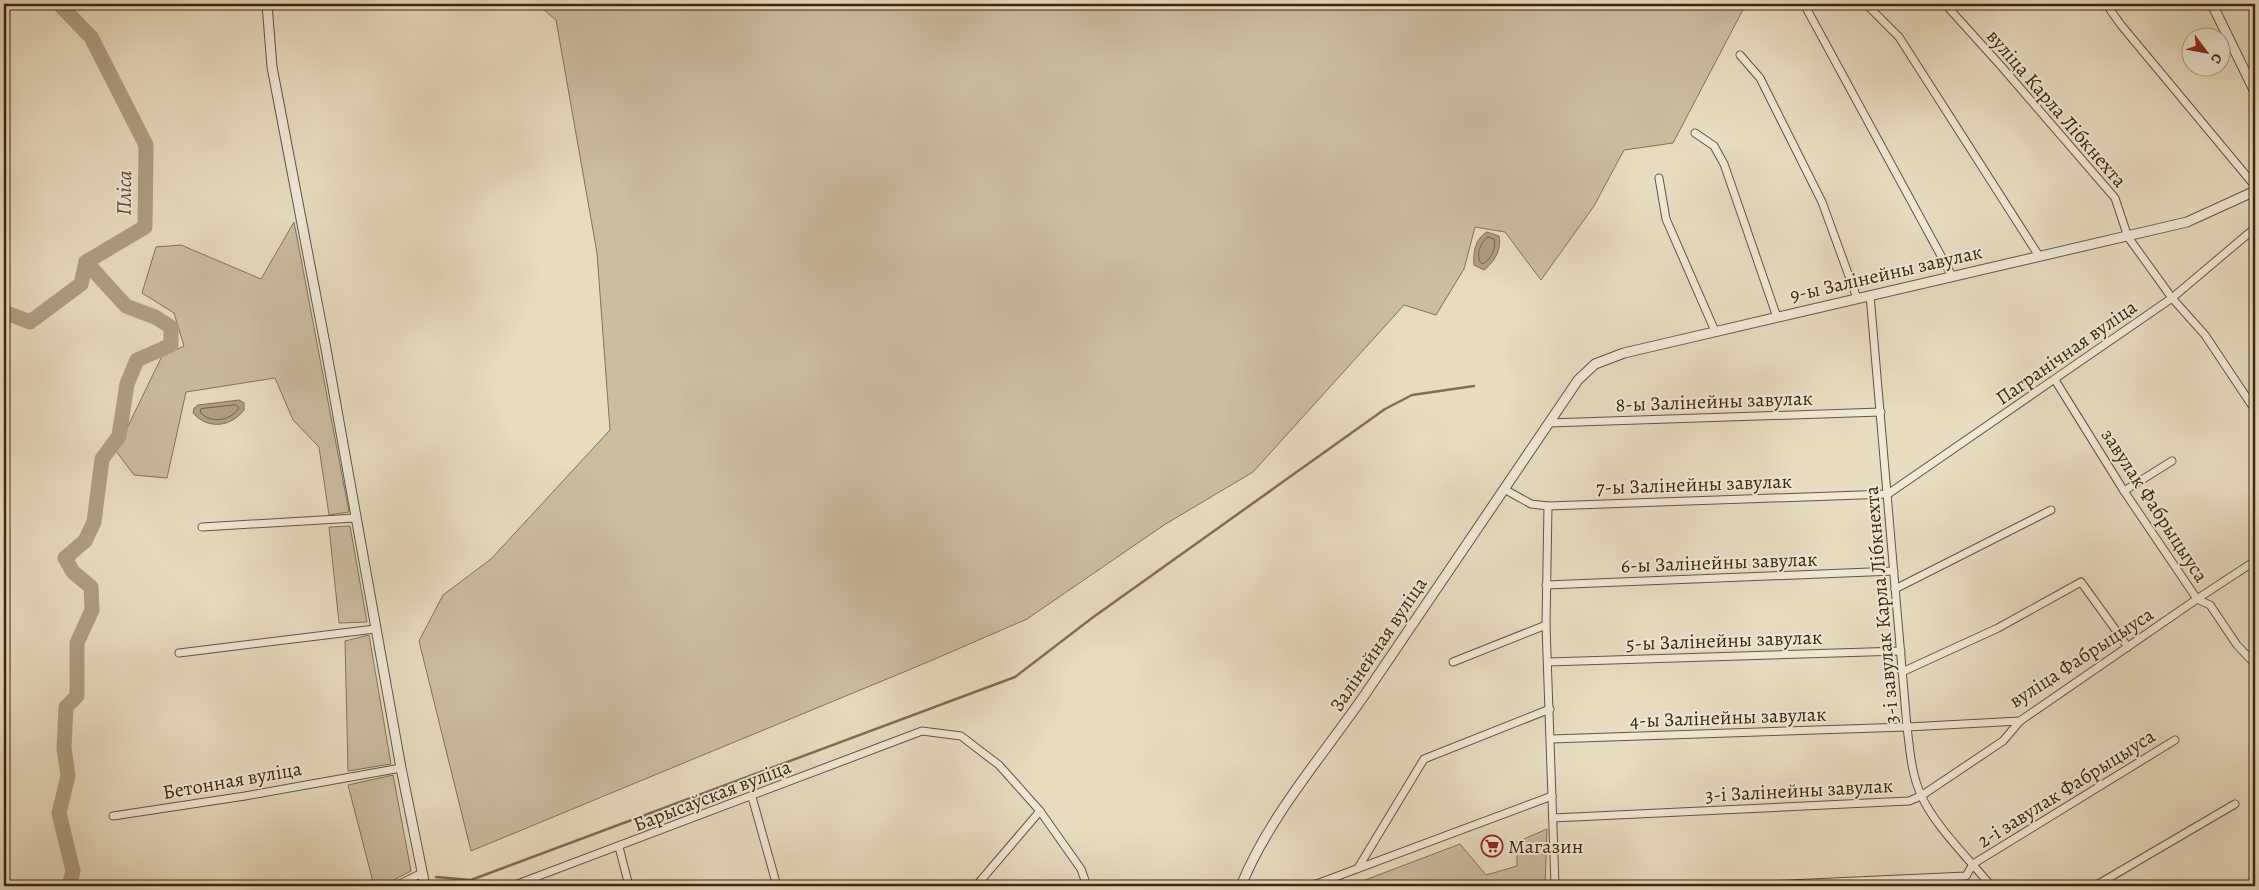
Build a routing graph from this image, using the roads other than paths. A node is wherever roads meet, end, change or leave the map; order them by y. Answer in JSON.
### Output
{"nodes":[{"id":1,"x":267,"y":4,"type":"edge"},
{"id":2,"x":1804,"y":4,"type":"edge"},
{"id":3,"x":1866,"y":4,"type":"edge"},
{"id":4,"x":1945,"y":4,"type":"edge"},
{"id":5,"x":2106,"y":4,"type":"edge"},
{"id":6,"x":2212,"y":4,"type":"edge"},
{"id":7,"x":1740,"y":55,"type":"dead end"},
{"id":8,"x":2255,"y":92,"type":"edge"},
{"id":9,"x":1695,"y":133,"type":"dead end"},
{"id":10,"x":1658,"y":178,"type":"dead end"},
{"id":11,"x":2255,"y":186,"type":"edge"},
{"id":12,"x":2255,"y":191,"type":"edge"},
{"id":13,"x":2255,"y":228,"type":"edge"},
{"id":14,"x":2128,"y":237,"type":"junction"},
{"id":15,"x":2039,"y":256,"type":"junction"},
{"id":16,"x":1952,"y":276,"type":"junction"},
{"id":17,"x":1870,"y":295,"type":"junction"},
{"id":18,"x":1857,"y":298,"type":"junction"},
{"id":19,"x":2172,"y":298,"type":"junction"},
{"id":20,"x":1777,"y":317,"type":"junction"},
{"id":21,"x":1715,"y":331,"type":"junction"},
{"id":22,"x":2055,"y":380,"type":"junction"},
{"id":23,"x":2255,"y":410,"type":"edge"},
{"id":24,"x":1881,"y":412,"type":"junction"},
{"id":25,"x":1549,"y":423,"type":"junction"},
{"id":26,"x":2172,"y":461,"type":"dead end"},
{"id":27,"x":1504,"y":489,"type":"junction"},
{"id":28,"x":2124,"y":490,"type":"junction"},
{"id":29,"x":1888,"y":494,"type":"junction"},
{"id":30,"x":1548,"y":506,"type":"junction"},
{"id":31,"x":2051,"y":510,"type":"dead end"},
{"id":32,"x":355,"y":518,"type":"junction"},
{"id":33,"x":202,"y":527,"type":"dead end"},
{"id":34,"x":2255,"y":561,"type":"edge"},
{"id":35,"x":1894,"y":571,"type":"junction"},
{"id":36,"x":1546,"y":585,"type":"junction"},
{"id":37,"x":1894,"y":588,"type":"junction"},
{"id":38,"x":2197,"y":599,"type":"junction"},
{"id":39,"x":1546,"y":625,"type":"junction"},
{"id":40,"x":375,"y":629,"type":"junction"},
{"id":41,"x":2128,"y":648,"type":"junction"},
{"id":42,"x":1901,"y":651,"type":"junction"},
{"id":43,"x":179,"y":653,"type":"dead end"},
{"id":44,"x":1453,"y":662,"type":"dead end"},
{"id":45,"x":1548,"y":662,"type":"junction"},
{"id":46,"x":2255,"y":664,"type":"edge"},
{"id":47,"x":1902,"y":672,"type":"junction"},
{"id":48,"x":1550,"y":709,"type":"junction"},
{"id":49,"x":2020,"y":721,"type":"junction"},
{"id":50,"x":1907,"y":727,"type":"junction"},
{"id":51,"x":1550,"y":739,"type":"junction"},
{"id":52,"x":2175,"y":740,"type":"dead end"},
{"id":53,"x":400,"y":768,"type":"junction"},
{"id":54,"x":1552,"y":796,"type":"junction"},
{"id":55,"x":1921,"y":796,"type":"junction"},
{"id":56,"x":752,"y":797,"type":"junction"},
{"id":57,"x":2235,"y":804,"type":"dead end"},
{"id":58,"x":1040,"y":811,"type":"junction"},
{"id":59,"x":113,"y":816,"type":"dead end"},
{"id":60,"x":1553,"y":818,"type":"junction"},
{"id":61,"x":619,"y":847,"type":"junction"},
{"id":62,"x":1973,"y":864,"type":"junction"},
{"id":63,"x":1358,"y":868,"type":"junction"},
{"id":64,"x":422,"y":873,"type":"junction"},
{"id":65,"x":396,"y":886,"type":"edge"},
{"id":66,"x":425,"y":886,"type":"edge"},
{"id":67,"x":512,"y":886,"type":"edge"},
{"id":68,"x":629,"y":886,"type":"edge"},
{"id":69,"x":776,"y":886,"type":"edge"},
{"id":70,"x":976,"y":886,"type":"edge"},
{"id":71,"x":1087,"y":886,"type":"edge"},
{"id":72,"x":1241,"y":886,"type":"edge"},
{"id":73,"x":1311,"y":886,"type":"edge"},
{"id":74,"x":1556,"y":886,"type":"edge"},
{"id":75,"x":1745,"y":886,"type":"edge"},
{"id":76,"x":1991,"y":886,"type":"edge"},
{"id":77,"x":2095,"y":886,"type":"edge"}],
"edges":[{"from":1,"to":32,"type":"street"},
{"from":2,"to":16,"type":"street"},
{"from":3,"to":15,"type":"street"},
{"from":4,"to":14,"type":"street","name":"вуліца Карла Лібкнехта"},
{"from":5,"to":11,"type":"street"},
{"from":6,"to":8,"type":"street"},
{"from":7,"to":18,"type":"street"},
{"from":9,"to":20,"type":"street"},
{"from":10,"to":21,"type":"street"},
{"from":12,"to":14,"type":"street","name":"9-ы Залінейны завулак"},
{"from":13,"to":19,"type":"street","name":"Пагранічная вуліца"},
{"from":14,"to":15,"type":"street","name":"9-ы Залінейны завулак"},
{"from":14,"to":19,"type":"street","name":"вуліца Карла Лібкнехта"},
{"from":15,"to":16,"type":"street","name":"9-ы Залінейны завулак"},
{"from":16,"to":17,"type":"street","name":"9-ы Залінейны завулак"},
{"from":17,"to":18,"type":"street","name":"9-ы Залінейны завулак"},
{"from":17,"to":24,"type":"street","name":"3-і завулак Карла Лібкнехта"},
{"from":18,"to":20,"type":"street","name":"9-ы Залінейны завулак"},
{"from":19,"to":22,"type":"street","name":"Пагранічная вуліца"},
{"from":19,"to":23,"type":"street","name":"вуліца Карла Лібкнехта"},
{"from":20,"to":21,"type":"street","name":"9-ы Залінейны завулак"},
{"from":21,"to":25,"type":"street","name":"9-ы Залінейны завулак"},
{"from":22,"to":28,"type":"street","name":"завулак Фабрыцыуса"},
{"from":22,"to":29,"type":"street","name":"Пагранічная вуліца"},
{"from":24,"to":25,"type":"street","name":"8-ы Залінейны завулак"},
{"from":24,"to":29,"type":"street","name":"3-і завулак Карла Лібкнехта"},
{"from":25,"to":27,"type":"street","name":"Залінейная вуліца"},
{"from":26,"to":28,"type":"street"},
{"from":27,"to":30,"type":"street","name":"7-ы Залінейны завулак"},
{"from":27,"to":72,"type":"street","name":"Залінейная вуліца"},
{"from":28,"to":38,"type":"street","name":"завулак Фабрыцыуса"},
{"from":29,"to":30,"type":"street","name":"7-ы Залінейны завулак"},
{"from":29,"to":35,"type":"street","name":"3-і завулак Карла Лібкнехта"},
{"from":30,"to":36,"type":"street"},
{"from":31,"to":37,"type":"street"},
{"from":32,"to":33,"type":"street"},
{"from":32,"to":40,"type":"street"},
{"from":34,"to":38,"type":"street","name":"вуліца Фабрыцыуса"},
{"from":35,"to":36,"type":"street","name":"6-ы Залінейны завулак"},
{"from":35,"to":37,"type":"street","name":"3-і завулак Карла Лібкнехта"},
{"from":36,"to":39,"type":"street"},
{"from":37,"to":42,"type":"street","name":"3-і завулак Карла Лібкнехта"},
{"from":38,"to":41,"type":"street","name":"вуліца Фабрыцыуса"},
{"from":38,"to":46,"type":"street","name":"завулак Фабрыцыуса"},
{"from":39,"to":44,"type":"street"},
{"from":39,"to":45,"type":"street"},
{"from":40,"to":43,"type":"street"},
{"from":40,"to":53,"type":"street"},
{"from":41,"to":47,"type":"street"},
{"from":41,"to":49,"type":"street","name":"вуліца Фабрыцыуса"},
{"from":42,"to":45,"type":"street","name":"5-ы Залінейны завулак"},
{"from":42,"to":47,"type":"street","name":"3-і завулак Карла Лібкнехта"},
{"from":45,"to":48,"type":"street"},
{"from":47,"to":50,"type":"street","name":"3-і завулак Карла Лібкнехта"},
{"from":48,"to":51,"type":"street"},
{"from":48,"to":63,"type":"street"},
{"from":49,"to":50,"type":"street","name":"вуліца Фабрыцыуса"},
{"from":49,"to":55,"type":"street","name":"3-і Залінейны завулак"},
{"from":50,"to":51,"type":"street","name":"4-ы Залінейны завулак"},
{"from":50,"to":55,"type":"street","name":"3-і завулак Карла Лібкнехта"},
{"from":51,"to":54,"type":"street"},
{"from":52,"to":62,"type":"street","name":"2-і завулак Фабрыцыуса"},
{"from":53,"to":59,"type":"street","name":"Бетонная вуліца"},
{"from":53,"to":64,"type":"street"},
{"from":54,"to":60,"type":"street"},
{"from":54,"to":63,"type":"street"},
{"from":55,"to":60,"type":"street","name":"3-і Залінейны завулак"},
{"from":55,"to":62,"type":"street","name":"3-і завулак Карла Лібкнехта"},
{"from":56,"to":58,"type":"street","name":"Барысаўская вуліца"},
{"from":56,"to":61,"type":"street","name":"Барысаўская вуліца"},
{"from":56,"to":69,"type":"street"},
{"from":57,"to":77,"type":"street"},
{"from":58,"to":70,"type":"street"},
{"from":58,"to":71,"type":"street"},
{"from":60,"to":74,"type":"street"},
{"from":61,"to":67,"type":"street","name":"Барысаўская вуліца"},
{"from":61,"to":68,"type":"street"},
{"from":62,"to":75,"type":"street","name":"2-і завулак Фабрыцыуса"},
{"from":62,"to":76,"type":"street","name":"3-і завулак Карла Лібкнехта"},
{"from":63,"to":73,"type":"street"},
{"from":64,"to":65,"type":"street"},
{"from":64,"to":66,"type":"street"}]}
